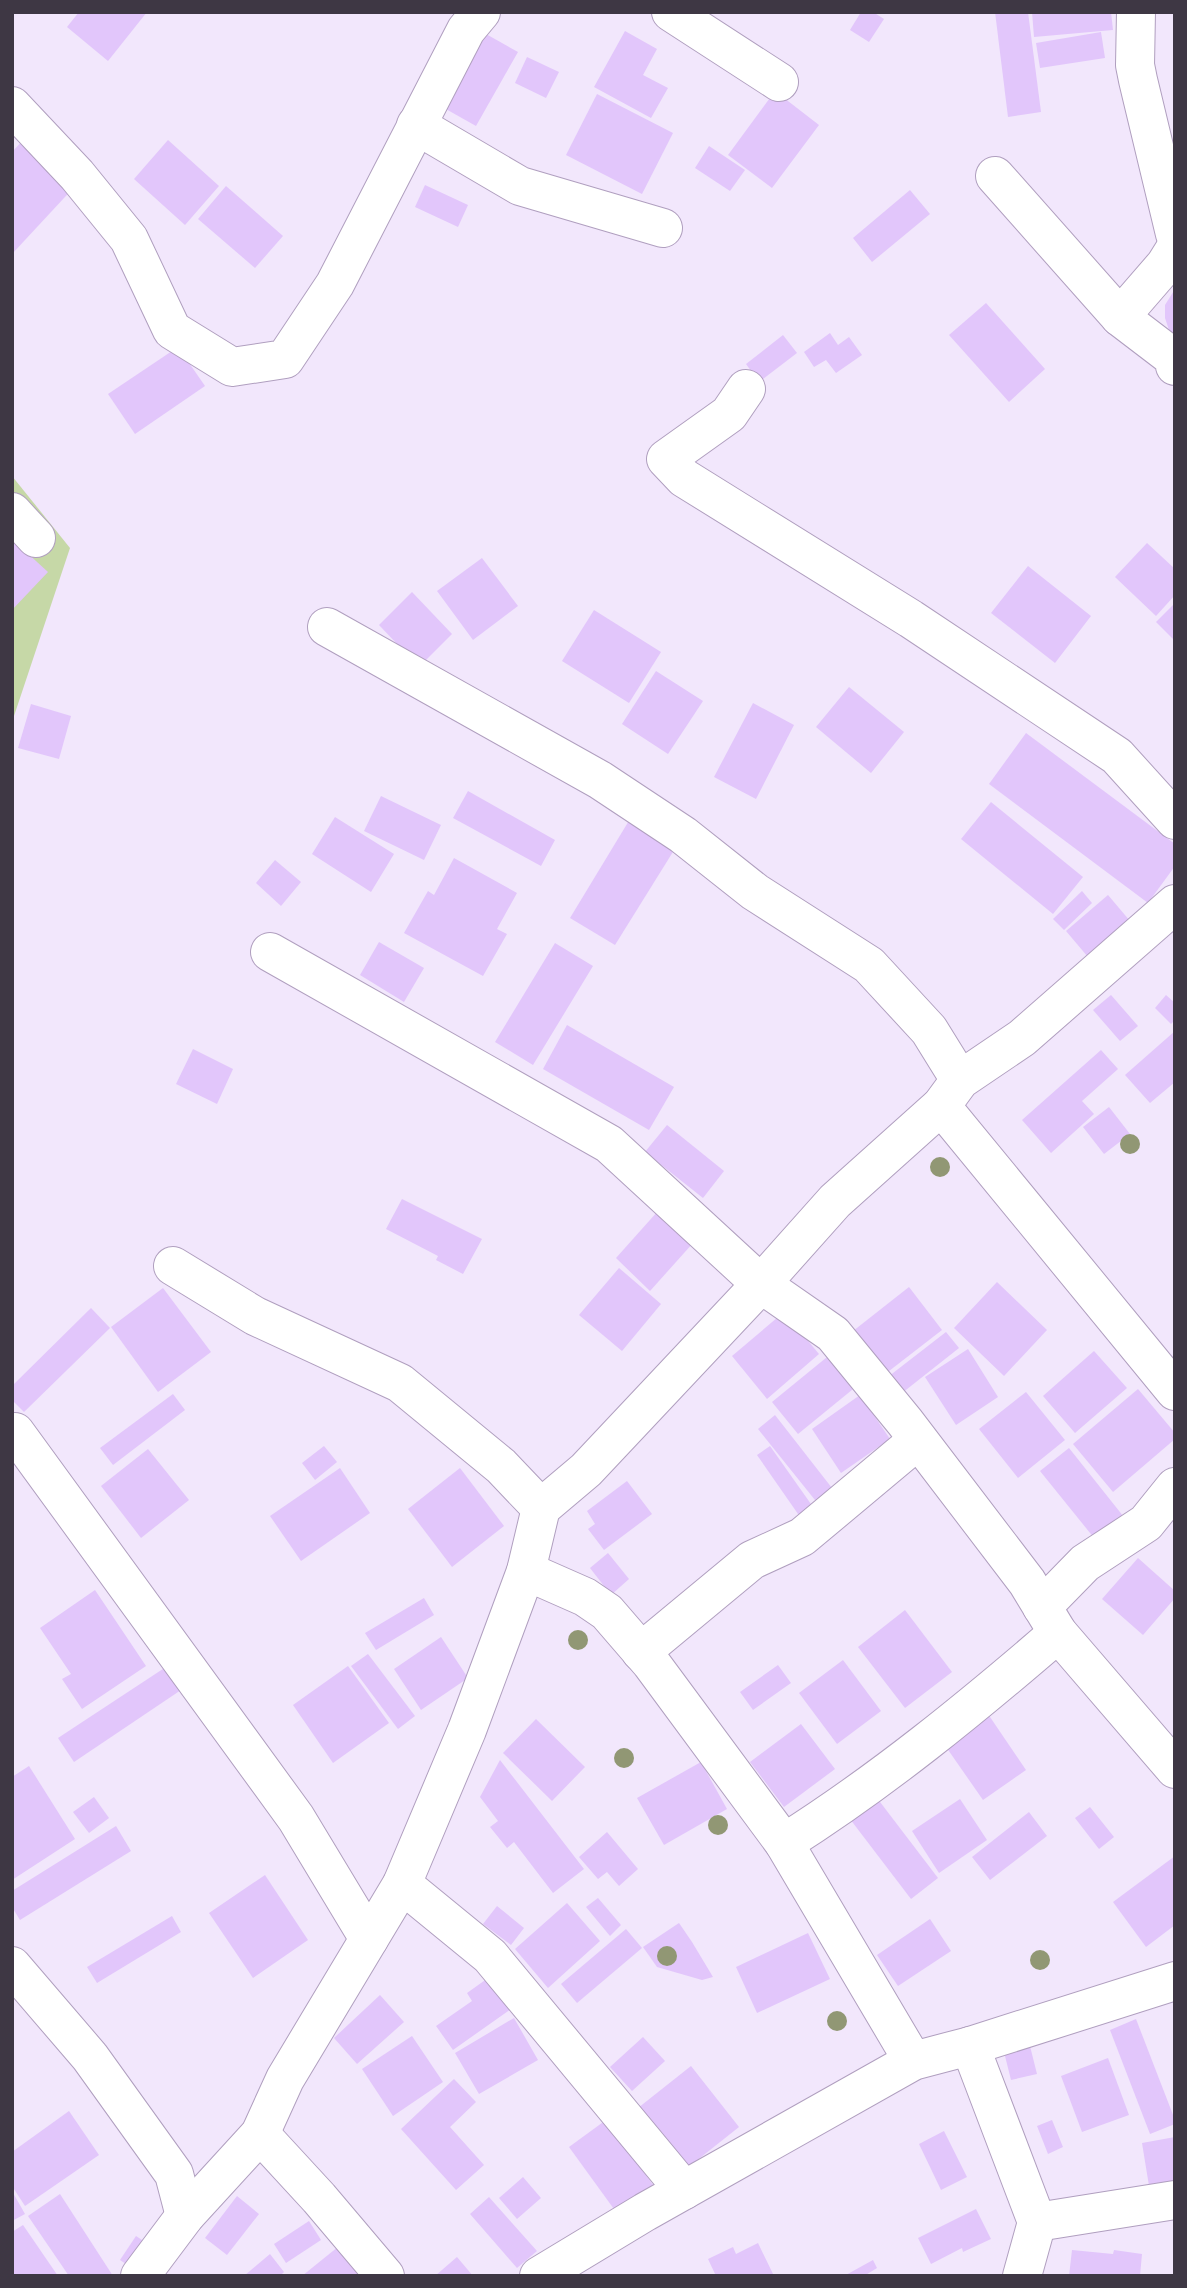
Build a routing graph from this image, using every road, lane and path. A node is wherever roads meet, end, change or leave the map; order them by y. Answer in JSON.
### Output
{"nodes":[{"id":1,"x":481,"y":12,"type":"edge"},
{"id":2,"x":671,"y":12,"type":"edge"},
{"id":3,"x":1136,"y":12,"type":"edge"},
{"id":4,"x":779,"y":82,"type":"dead end"},
{"id":5,"x":12,"y":106,"type":"edge"},
{"id":6,"x":416,"y":125,"type":"junction"},
{"id":7,"x":995,"y":176,"type":"dead end"},
{"id":8,"x":663,"y":228,"type":"dead end"},
{"id":9,"x":1175,"y":234,"type":"edge"},
{"id":10,"x":1175,"y":249,"type":"edge"},
{"id":11,"x":1120,"y":317,"type":"junction"},
{"id":12,"x":1175,"y":366,"type":"edge"},
{"id":13,"x":746,"y":389,"type":"dead end"},
{"id":14,"x":327,"y":627,"type":"dead end"},
{"id":15,"x":1175,"y":820,"type":"edge"},
{"id":16,"x":1175,"y":904,"type":"edge"},
{"id":17,"x":270,"y":952,"type":"dead end"},
{"id":18,"x":951,"y":1093,"type":"junction"},
{"id":19,"x":173,"y":1266,"type":"dead end"},
{"id":20,"x":761,"y":1284,"type":"junction"},
{"id":21,"x":1175,"y":1391,"type":"edge"},
{"id":22,"x":15,"y":1432,"type":"dead end"},
{"id":23,"x":918,"y":1440,"type":"junction"},
{"id":24,"x":1175,"y":1487,"type":"edge"},
{"id":25,"x":541,"y":1508,"type":"junction"},
{"id":26,"x":526,"y":1571,"type":"junction"},
{"id":27,"x":1050,"y":1620,"type":"junction"},
{"id":28,"x":641,"y":1652,"type":"junction"},
{"id":29,"x":1174,"y":1764,"type":"edge"},
{"id":30,"x":784,"y":1843,"type":"junction"},
{"id":31,"x":402,"y":1884,"type":"junction"},
{"id":32,"x":369,"y":1939,"type":"junction"},
{"id":33,"x":12,"y":1966,"type":"edge"},
{"id":34,"x":1175,"y":1981,"type":"edge"},
{"id":35,"x":970,"y":2046,"type":"junction"},
{"id":36,"x":913,"y":2061,"type":"junction"},
{"id":37,"x":260,"y":2134,"type":"junction"},
{"id":38,"x":684,"y":2190,"type":"junction"},
{"id":39,"x":1175,"y":2200,"type":"edge"},
{"id":40,"x":185,"y":2216,"type":"junction"},
{"id":41,"x":1037,"y":2222,"type":"junction"},
{"id":42,"x":554,"y":2272,"type":"edge"},
{"id":43,"x":140,"y":2276,"type":"edge"},
{"id":44,"x":385,"y":2276,"type":"edge"},
{"id":45,"x":1022,"y":2276,"type":"edge"}],
"edges":[{"from":1,"to":6,"type":"street"},
{"from":2,"to":4,"type":"street"},
{"from":3,"to":9,"type":"street"},
{"from":5,"to":6,"type":"street"},
{"from":6,"to":8,"type":"street"},
{"from":7,"to":11,"type":"street"},
{"from":10,"to":11,"type":"street"},
{"from":11,"to":12,"type":"street"},
{"from":13,"to":15,"type":"street"},
{"from":14,"to":18,"type":"street"},
{"from":16,"to":18,"type":"street"},
{"from":17,"to":20,"type":"street"},
{"from":18,"to":20,"type":"street"},
{"from":18,"to":21,"type":"street"},
{"from":19,"to":25,"type":"street"},
{"from":20,"to":23,"type":"street"},
{"from":20,"to":25,"type":"street"},
{"from":22,"to":32,"type":"street"},
{"from":23,"to":27,"type":"street"},
{"from":23,"to":28,"type":"street"},
{"from":24,"to":27,"type":"street"},
{"from":25,"to":26,"type":"street"},
{"from":26,"to":28,"type":"street"},
{"from":26,"to":31,"type":"street"},
{"from":27,"to":29,"type":"street"},
{"from":27,"to":30,"type":"street"},
{"from":28,"to":30,"type":"street"},
{"from":30,"to":36,"type":"street"},
{"from":31,"to":32,"type":"street"},
{"from":31,"to":38,"type":"street"},
{"from":32,"to":37,"type":"street"},
{"from":33,"to":40,"type":"street"},
{"from":34,"to":35,"type":"street"},
{"from":35,"to":36,"type":"street"},
{"from":35,"to":41,"type":"street"},
{"from":36,"to":38,"type":"street"},
{"from":37,"to":40,"type":"street"},
{"from":37,"to":44,"type":"street"},
{"from":38,"to":42,"type":"street"},
{"from":39,"to":41,"type":"street"},
{"from":40,"to":43,"type":"street"},
{"from":41,"to":45,"type":"street"}]}
